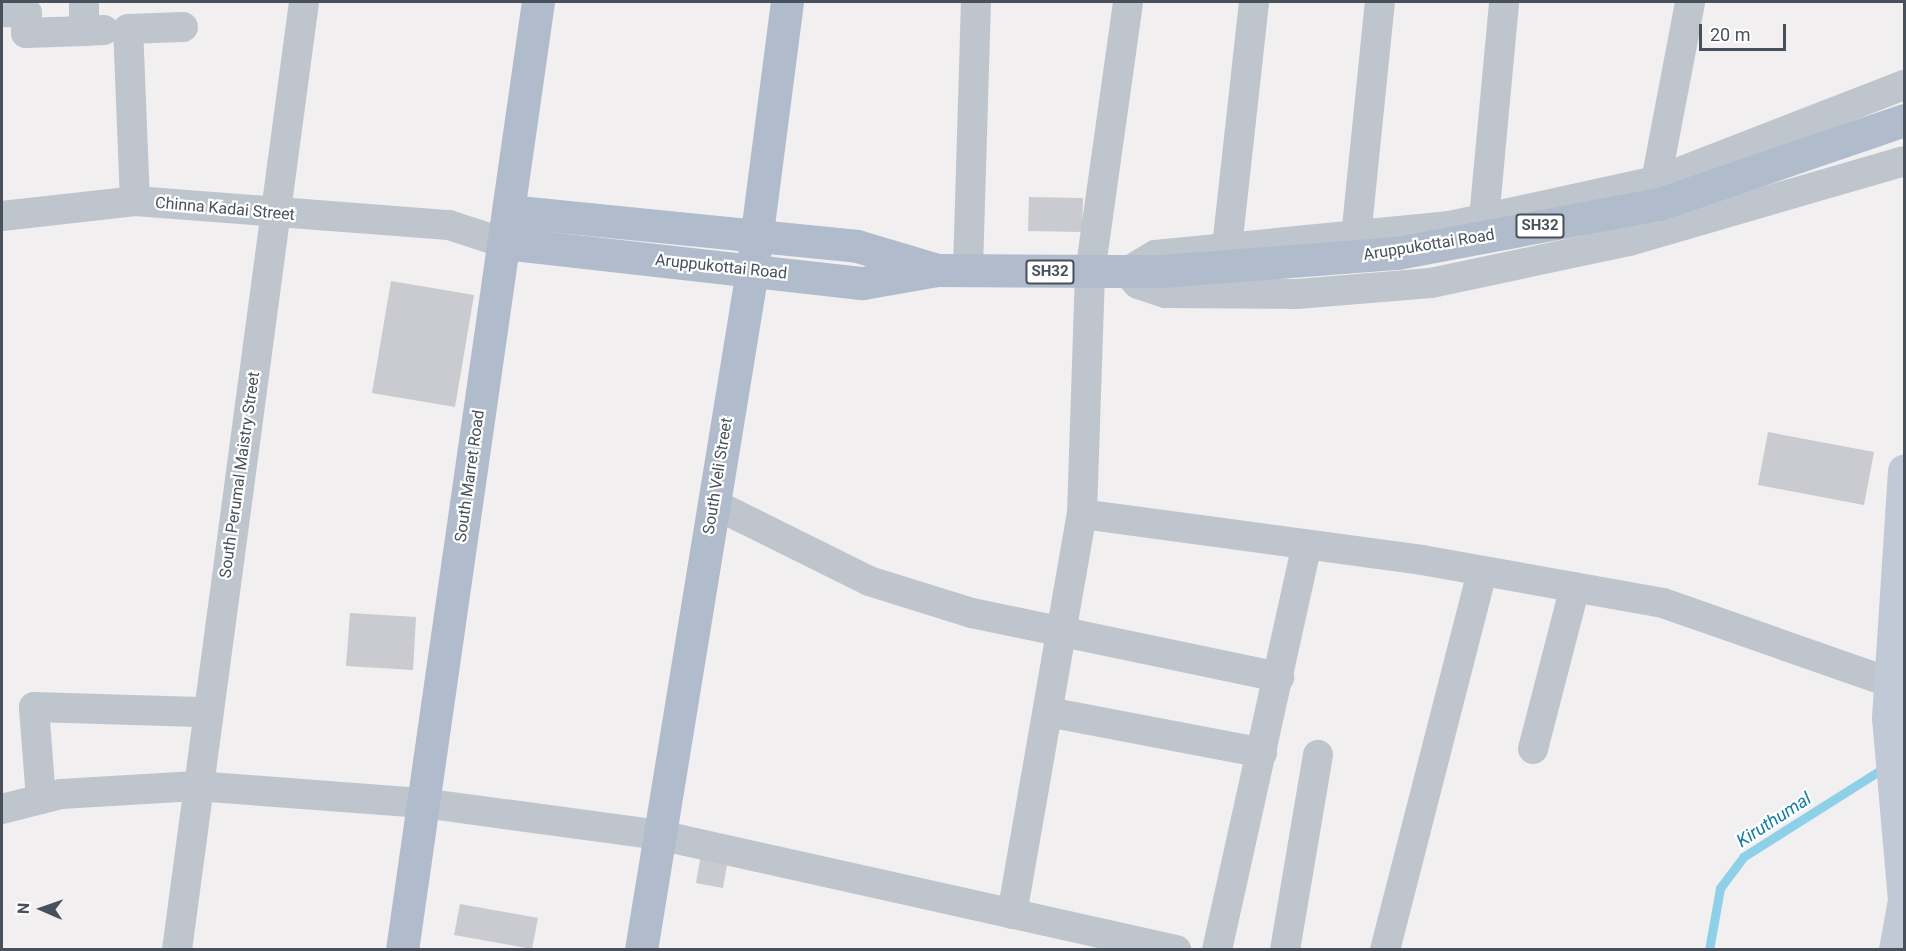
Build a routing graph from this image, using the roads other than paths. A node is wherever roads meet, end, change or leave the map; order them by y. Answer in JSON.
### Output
{"nodes":[{"id":1,"x":84,"y":2,"type":"edge"},
{"id":2,"x":304,"y":2,"type":"edge"},
{"id":3,"x":538,"y":2,"type":"edge"},
{"id":4,"x":787,"y":2,"type":"edge"},
{"id":5,"x":976,"y":2,"type":"edge"},
{"id":6,"x":1128,"y":2,"type":"edge"},
{"id":7,"x":1254,"y":2,"type":"edge"},
{"id":8,"x":1380,"y":2,"type":"edge"},
{"id":9,"x":1504,"y":2,"type":"edge"},
{"id":10,"x":1690,"y":2,"type":"edge"},
{"id":11,"x":2,"y":12,"type":"edge"},
{"id":12,"x":183,"y":27,"type":"dead end"},
{"id":13,"x":128,"y":29,"type":"junction"},
{"id":14,"x":84,"y":31,"type":"junction"},
{"id":15,"x":1905,"y":85,"type":"edge"},
{"id":16,"x":1905,"y":120,"type":"edge"},
{"id":17,"x":1905,"y":160,"type":"edge"},
{"id":18,"x":1656,"y":181,"type":"junction"},
{"id":19,"x":135,"y":201,"type":"junction"},
{"id":20,"x":508,"y":211,"type":"junction"},
{"id":21,"x":277,"y":213,"type":"junction"},
{"id":22,"x":2,"y":216,"type":"edge"},
{"id":23,"x":1484,"y":219,"type":"junction"},
{"id":24,"x":449,"y":225,"type":"junction"},
{"id":25,"x":1356,"y":237,"type":"junction"},
{"id":26,"x":756,"y":239,"type":"junction"},
{"id":27,"x":504,"y":243,"type":"junction"},
{"id":28,"x":1227,"y":248,"type":"junction"},
{"id":29,"x":953,"y":270,"type":"junction"},
{"id":30,"x":752,"y":271,"type":"junction"},
{"id":31,"x":1127,"y":272,"type":"junction"},
{"id":32,"x":1090,"y":273,"type":"junction"},
{"id":33,"x":1905,"y":471,"type":"edge"},
{"id":34,"x":714,"y":504,"type":"junction"},
{"id":35,"x":1082,"y":514,"type":"junction"},
{"id":36,"x":1307,"y":544,"type":"junction"},
{"id":37,"x":1482,"y":571,"type":"junction"},
{"id":38,"x":1575,"y":587,"type":"junction"},
{"id":39,"x":1062,"y":632,"type":"junction"},
{"id":40,"x":1279,"y":677,"type":"junction"},
{"id":41,"x":1888,"y":682,"type":"junction"},
{"id":42,"x":207,"y":712,"type":"junction"},
{"id":43,"x":1048,"y":712,"type":"junction"},
{"id":44,"x":1533,"y":748,"type":"dead end"},
{"id":45,"x":1262,"y":753,"type":"junction"},
{"id":46,"x":1318,"y":755,"type":"dead end"},
{"id":47,"x":196,"y":786,"type":"junction"},
{"id":48,"x":41,"y":800,"type":"junction"},
{"id":49,"x":423,"y":803,"type":"junction"},
{"id":50,"x":2,"y":809,"type":"edge"},
{"id":51,"x":660,"y":835,"type":"junction"},
{"id":52,"x":1012,"y":914,"type":"junction"},
{"id":53,"x":177,"y":950,"type":"edge"},
{"id":54,"x":402,"y":950,"type":"edge"},
{"id":55,"x":641,"y":950,"type":"edge"},
{"id":56,"x":1176,"y":950,"type":"edge"},
{"id":57,"x":1217,"y":950,"type":"edge"},
{"id":58,"x":1285,"y":950,"type":"edge"},
{"id":59,"x":1384,"y":950,"type":"edge"},
{"id":60,"x":1895,"y":950,"type":"edge"}],
"edges":[{"from":1,"to":14,"type":"street"},
{"from":2,"to":21,"type":"street","name":"South Perumal Maistry Street"},
{"from":3,"to":20,"type":"main road","name":"South Marret Road"},
{"from":4,"to":26,"type":"main road","name":"South Veli Street"},
{"from":5,"to":29,"type":"street"},
{"from":6,"to":32,"type":"street"},
{"from":7,"to":28,"type":"street"},
{"from":8,"to":25,"type":"street"},
{"from":9,"to":23,"type":"street"},
{"from":10,"to":18,"type":"street"},
{"from":11,"to":14,"type":"street"},
{"from":12,"to":13,"type":"street"},
{"from":13,"to":14,"type":"street"},
{"from":13,"to":19,"type":"street"},
{"from":15,"to":18,"type":"street"},
{"from":16,"to":31,"type":"main road","name":"Aruppukottai Road","number":"SH32"},
{"from":17,"to":31,"type":"street"},
{"from":18,"to":23,"type":"street"},
{"from":19,"to":21,"type":"street","name":"Chinna Kadai Street"},
{"from":19,"to":22,"type":"street","name":"Chinna Kadai Street"},
{"from":20,"to":24,"type":"street","name":"Chinna Kadai Street"},
{"from":20,"to":26,"type":"main road","name":"Aruppukottai Road"},
{"from":20,"to":27,"type":"main road","name":"South Marret Road"},
{"from":21,"to":24,"type":"street","name":"Chinna Kadai Street"},
{"from":21,"to":42,"type":"street","name":"South Perumal Maistry Street"},
{"from":23,"to":25,"type":"street"},
{"from":24,"to":27,"type":"street","name":"Chinna Kadai Street"},
{"from":25,"to":28,"type":"street"},
{"from":26,"to":29,"type":"main road","name":"Aruppukottai Road","number":"SH32"},
{"from":26,"to":30,"type":"main road","name":"South Veli Street"},
{"from":27,"to":30,"type":"main road","name":"Aruppukottai Road"},
{"from":27,"to":49,"type":"main road","name":"South Marret Road"},
{"from":28,"to":31,"type":"street"},
{"from":29,"to":30,"type":"main road","name":"Aruppukottai Road","number":"SH32"},
{"from":29,"to":32,"type":"main road","name":"Aruppukottai Road","number":"SH32"},
{"from":30,"to":34,"type":"main road","name":"South Veli Street"},
{"from":31,"to":32,"type":"main road","name":"Aruppukottai Road","number":"SH32"},
{"from":32,"to":35,"type":"street"},
{"from":33,"to":41,"type":"street"},
{"from":34,"to":39,"type":"street"},
{"from":34,"to":51,"type":"main road","name":"South Veli Street"},
{"from":35,"to":36,"type":"street"},
{"from":35,"to":39,"type":"street"},
{"from":36,"to":37,"type":"street"},
{"from":36,"to":40,"type":"street"},
{"from":37,"to":38,"type":"street"},
{"from":37,"to":59,"type":"street"},
{"from":38,"to":41,"type":"street"},
{"from":38,"to":44,"type":"street"},
{"from":39,"to":40,"type":"street"},
{"from":39,"to":43,"type":"street"},
{"from":40,"to":45,"type":"street"},
{"from":41,"to":60,"type":"street"},
{"from":42,"to":47,"type":"street","name":"South Perumal Maistry Street"},
{"from":42,"to":48,"type":"street"},
{"from":43,"to":45,"type":"street"},
{"from":43,"to":52,"type":"street"},
{"from":45,"to":57,"type":"street"},
{"from":46,"to":58,"type":"street"},
{"from":47,"to":48,"type":"street"},
{"from":47,"to":49,"type":"street"},
{"from":47,"to":53,"type":"street","name":"South Perumal Maistry Street"},
{"from":48,"to":50,"type":"street"},
{"from":49,"to":51,"type":"street"},
{"from":49,"to":54,"type":"main road","name":"South Marret Road"},
{"from":51,"to":52,"type":"street"},
{"from":51,"to":55,"type":"main road","name":"South Veli Street"},
{"from":52,"to":56,"type":"street"}]}
